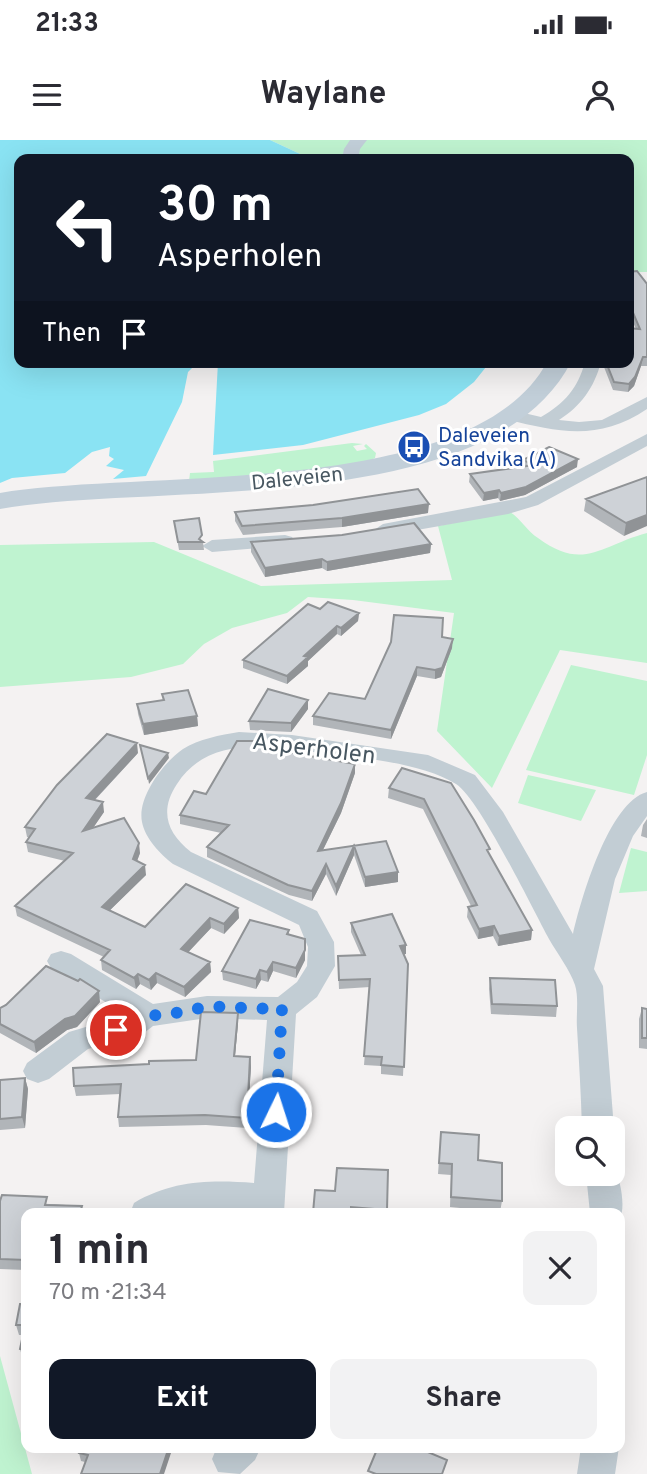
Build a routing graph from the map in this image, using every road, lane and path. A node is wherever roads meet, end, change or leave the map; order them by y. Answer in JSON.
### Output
{"nodes":[{"id":1,"x":555,"y":368,"type":"edge"},
{"id":2,"x":592,"y":368,"type":"edge"},
{"id":3,"x":642,"y":412,"type":"edge"},
{"id":4,"x":511,"y":415,"type":"junction"},
{"id":5,"x":544,"y":422,"type":"junction"},
{"id":6,"x":647,"y":439,"type":"edge"},
{"id":7,"x":0,"y":501,"type":"edge"},
{"id":8,"x":367,"y":532,"type":"edge"},
{"id":9,"x":300,"y":540,"type":"edge"},
{"id":10,"x":212,"y":546,"type":"dead end"},
{"id":11,"x":647,"y":800,"type":"edge"},
{"id":12,"x":61,"y":961,"type":"dead end"},
{"id":13,"x":580,"y":969,"type":"junction"},
{"id":14,"x":282,"y":1008,"type":"junction"},
{"id":15,"x":148,"y":1015,"type":"junction"},
{"id":16,"x":38,"y":1071,"type":"dead end"},
{"id":17,"x":597,"y":1116,"type":"edge"},
{"id":18,"x":604,"y":1186,"type":"edge"},
{"id":19,"x":268,"y":1205,"type":"edge"},
{"id":20,"x":154,"y":1208,"type":"edge"},
{"id":21,"x":606,"y":1208,"type":"edge"},
{"id":22,"x":599,"y":1453,"type":"edge"},
{"id":23,"x":596,"y":1474,"type":"edge"}],
"edges":[{"from":1,"to":4,"type":"main road","name":"Daleveien"},
{"from":2,"to":5,"type":"street"},
{"from":3,"to":5,"type":"street"},
{"from":4,"to":5,"type":"street"},
{"from":4,"to":7,"type":"main road","name":"Daleveien"},
{"from":6,"to":8,"type":"street"},
{"from":9,"to":10,"type":"street"},
{"from":11,"to":13,"type":"street","name":"Asperholen"},
{"from":12,"to":15,"type":"street"},
{"from":13,"to":14,"type":"street","name":"Asperholen"},
{"from":13,"to":17,"type":"street","name":"Asperholen"},
{"from":14,"to":15,"type":"street"},
{"from":14,"to":19,"type":"street"},
{"from":15,"to":16,"type":"street"},
{"from":18,"to":21,"type":"street"},
{"from":19,"to":20,"type":"street"},
{"from":22,"to":23,"type":"street"}]}
